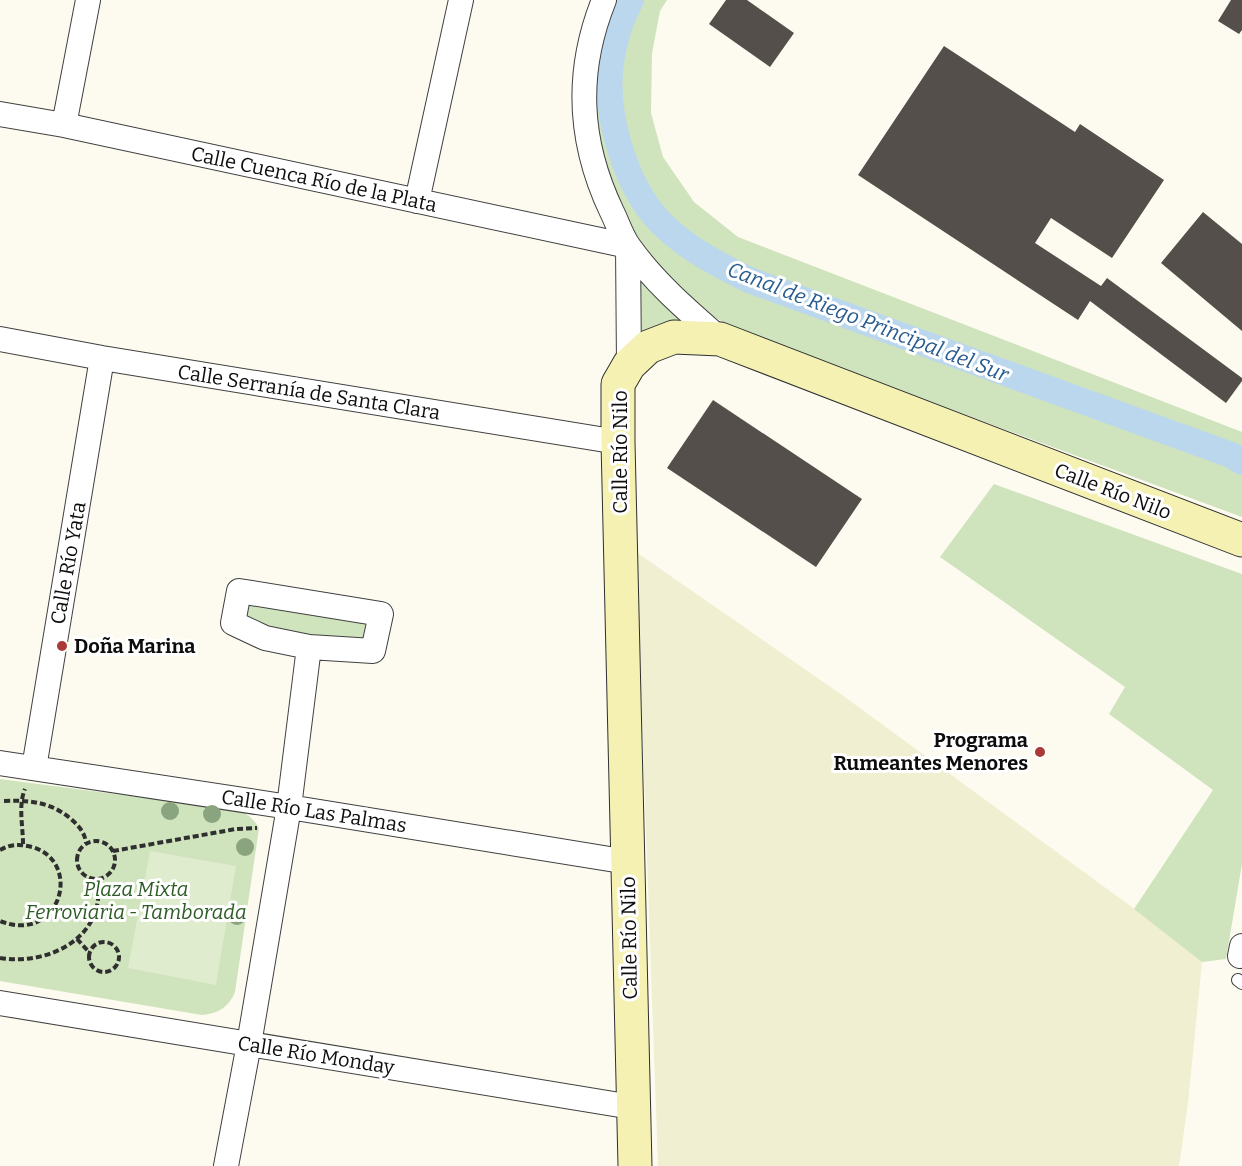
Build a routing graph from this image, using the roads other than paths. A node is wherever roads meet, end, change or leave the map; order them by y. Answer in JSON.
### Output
{"nodes":[{"id":1,"x":88,"y":0,"type":"edge"},
{"id":2,"x":461,"y":0,"type":"edge"},
{"id":3,"x":604,"y":0,"type":"edge"},
{"id":4,"x":0,"y":114,"type":"edge"},
{"id":5,"x":64,"y":125,"type":"junction"},
{"id":6,"x":417,"y":201,"type":"junction"},
{"id":7,"x":628,"y":246,"type":"junction"},
{"id":8,"x":0,"y":339,"type":"edge"},
{"id":9,"x":720,"y":339,"type":"junction"},
{"id":10,"x":102,"y":358,"type":"junction"},
{"id":11,"x":629,"y":365,"type":"junction"},
{"id":12,"x":618,"y":442,"type":"junction"},
{"id":13,"x":1242,"y":540,"type":"edge"},
{"id":14,"x":309,"y":647,"type":"junction"},
{"id":15,"x":0,"y":763,"type":"edge"},
{"id":16,"x":33,"y":768,"type":"junction"},
{"id":17,"x":289,"y":807,"type":"junction"},
{"id":18,"x":628,"y":862,"type":"junction"},
{"id":19,"x":0,"y":1003,"type":"edge"},
{"id":20,"x":249,"y":1044,"type":"junction"},
{"id":21,"x":632,"y":1107,"type":"junction"},
{"id":22,"x":226,"y":1166,"type":"edge"},
{"id":23,"x":634,"y":1166,"type":"edge"}],
"edges":[{"from":1,"to":5,"type":"street"},
{"from":2,"to":6,"type":"street"},
{"from":3,"to":7,"type":"street"},
{"from":4,"to":5,"type":"street","name":"Calle Cuenca Río de la Plata"},
{"from":5,"to":6,"type":"street","name":"Calle Cuenca Río de la Plata"},
{"from":6,"to":7,"type":"street","name":"Calle Cuenca Río de la Plata"},
{"from":7,"to":9,"type":"street"},
{"from":7,"to":11,"type":"street"},
{"from":8,"to":10,"type":"street","name":"Calle Serranía de Santa Clara"},
{"from":9,"to":11,"type":"main road","name":"Calle Río Nilo"},
{"from":9,"to":13,"type":"main road","name":"Calle Río Nilo"},
{"from":10,"to":12,"type":"street","name":"Calle Serranía de Santa Clara"},
{"from":10,"to":16,"type":"street","name":"Calle Río Yata"},
{"from":11,"to":12,"type":"main road","name":"Calle Río Nilo"},
{"from":12,"to":18,"type":"main road","name":"Calle Río Nilo"},
{"from":14,"to":14,"type":"street"},
{"from":14,"to":17,"type":"street"},
{"from":15,"to":16,"type":"street","name":"Calle Río Las Palmas"},
{"from":16,"to":17,"type":"street","name":"Calle Río Las Palmas"},
{"from":17,"to":18,"type":"street","name":"Calle Río Las Palmas"},
{"from":17,"to":20,"type":"street"},
{"from":18,"to":21,"type":"main road","name":"Calle Río Nilo"},
{"from":19,"to":20,"type":"street","name":"Calle Río Monday"},
{"from":20,"to":21,"type":"street","name":"Calle Río Monday"},
{"from":20,"to":22,"type":"street"},
{"from":21,"to":23,"type":"main road","name":"Calle Río Nilo"}]}
